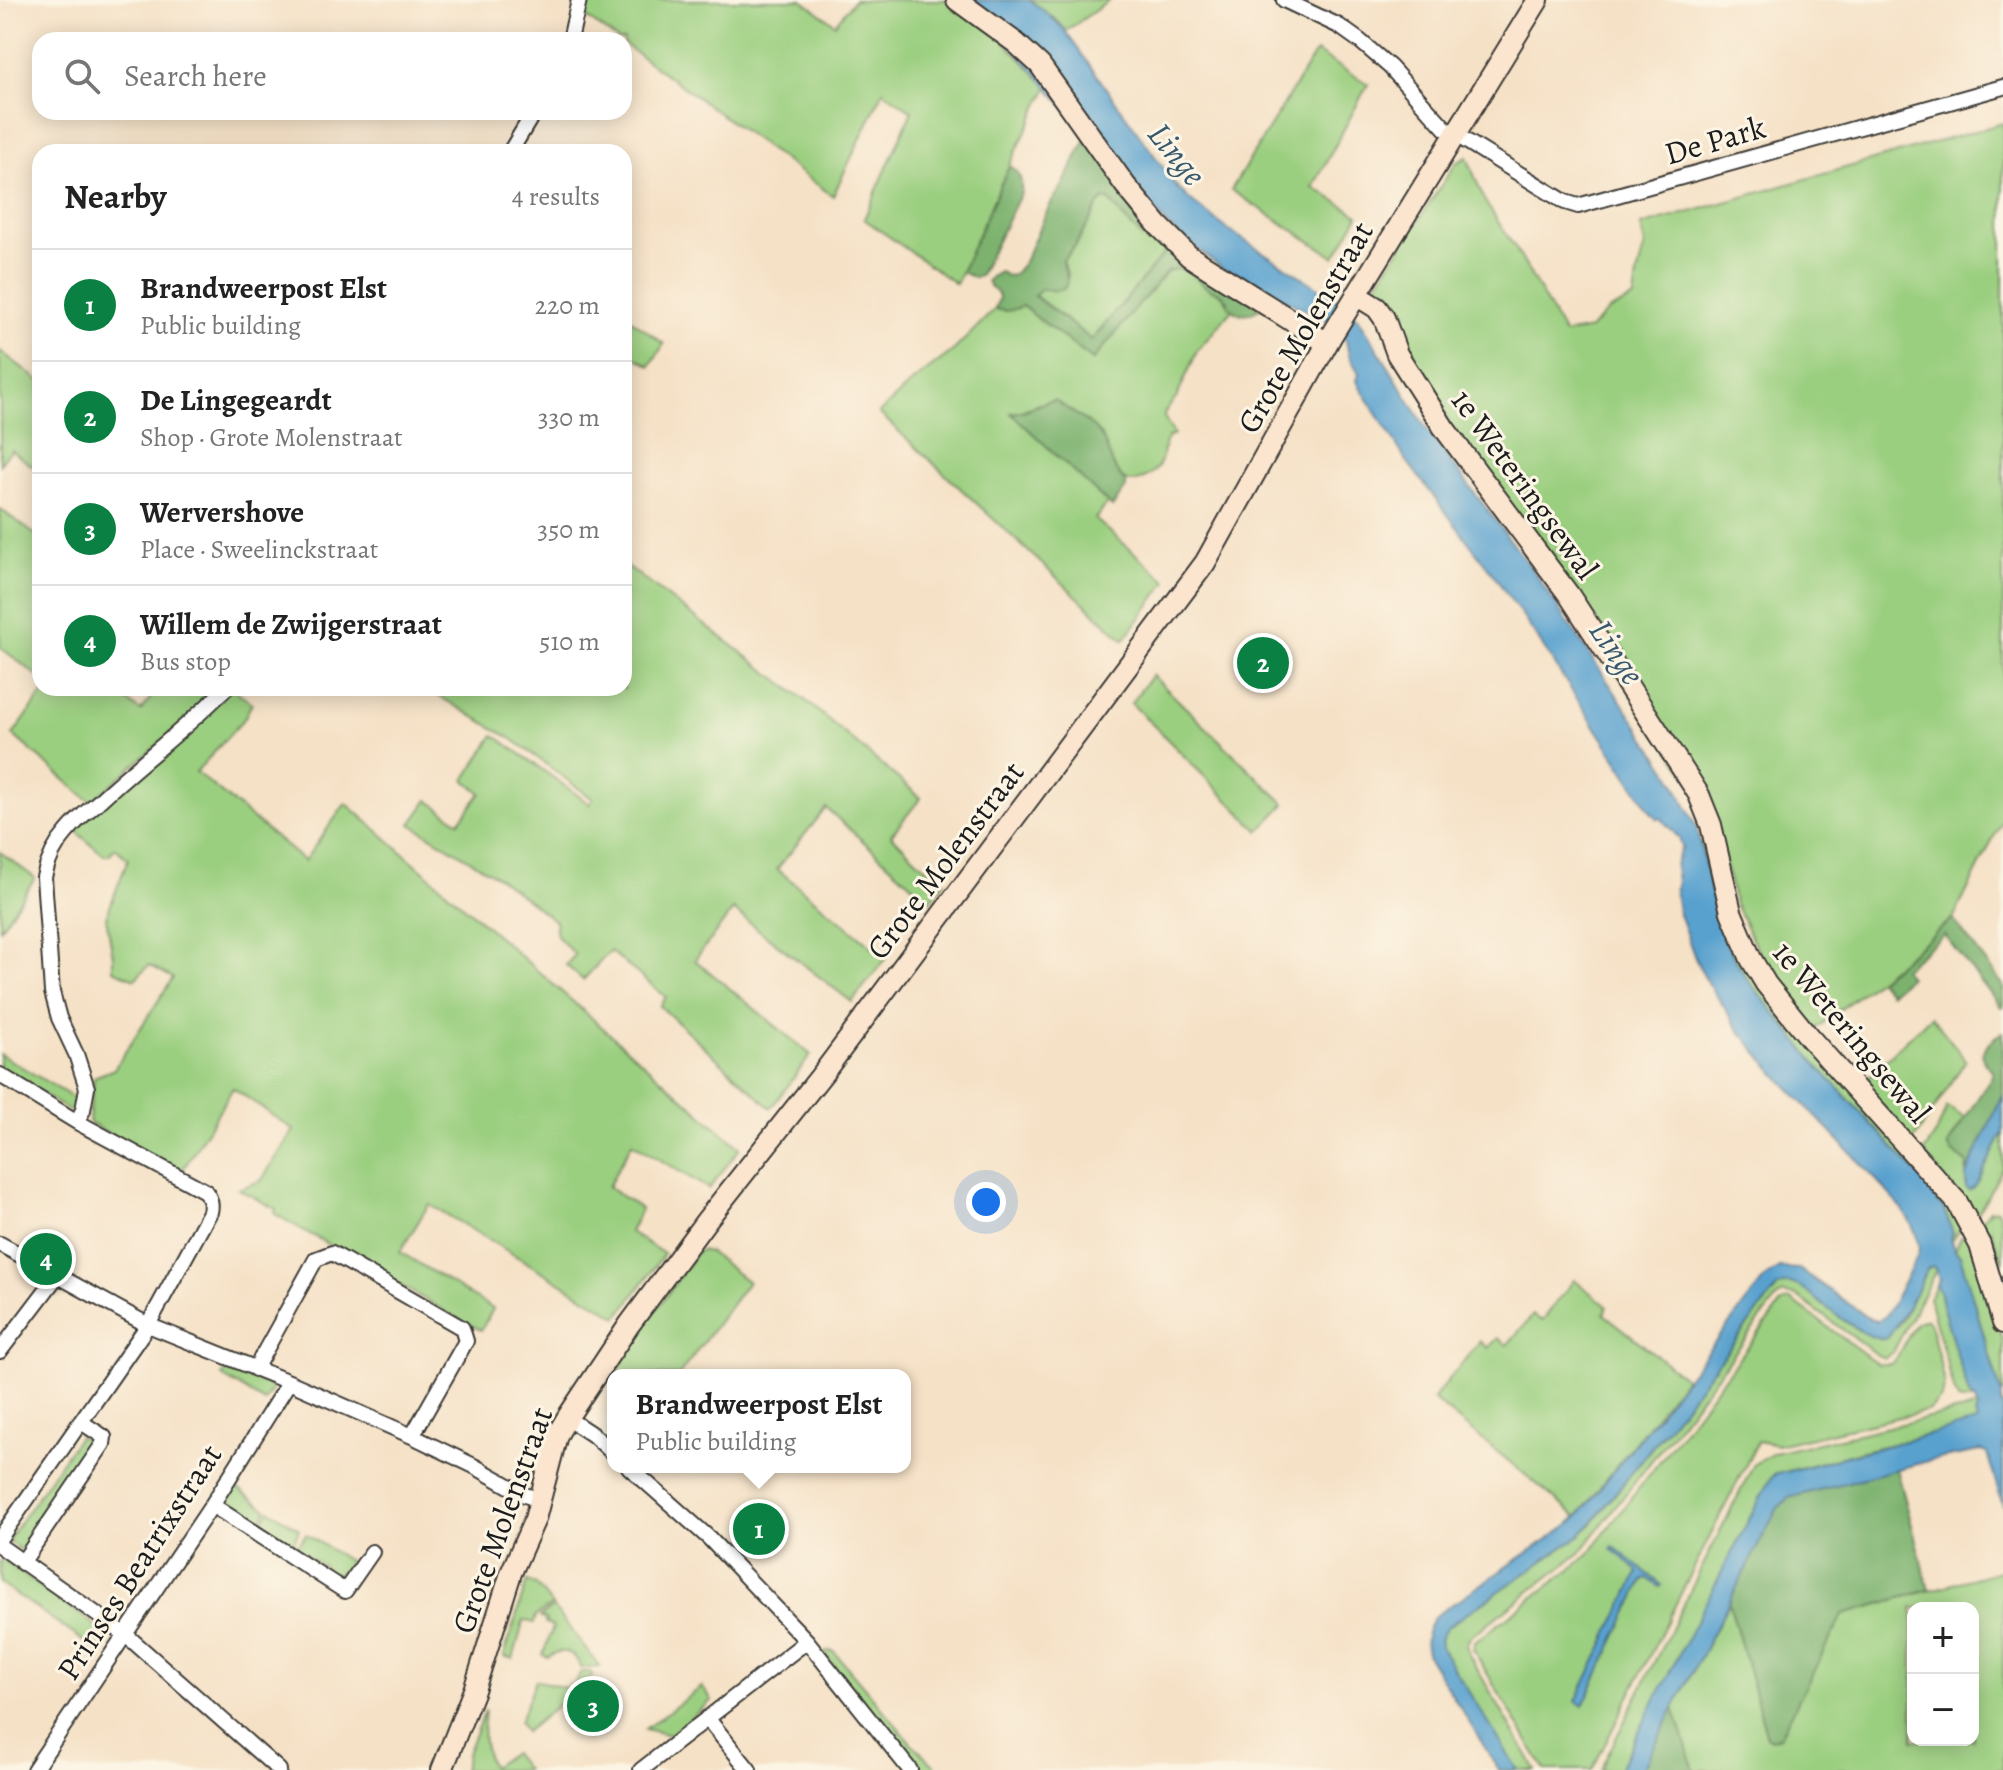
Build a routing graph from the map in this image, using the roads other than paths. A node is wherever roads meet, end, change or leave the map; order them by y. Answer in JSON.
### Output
{"nodes":[{"id":1,"x":579,"y":0,"type":"edge"},
{"id":2,"x":957,"y":0,"type":"edge"},
{"id":3,"x":1284,"y":0,"type":"edge"},
{"id":4,"x":1538,"y":0,"type":"edge"},
{"id":5,"x":572,"y":32,"type":"edge"},
{"id":6,"x":2003,"y":87,"type":"edge"},
{"id":7,"x":529,"y":120,"type":"edge"},
{"id":8,"x":1455,"y":135,"type":"junction"},
{"id":9,"x":515,"y":144,"type":"edge"},
{"id":10,"x":1353,"y":300,"type":"junction"},
{"id":11,"x":1330,"y":339,"type":"junction"},
{"id":12,"x":218,"y":696,"type":"edge"},
{"id":13,"x":0,"y":1075,"type":"edge"},
{"id":14,"x":77,"y":1122,"type":"junction"},
{"id":15,"x":0,"y":1244,"type":"edge"},
{"id":16,"x":57,"y":1276,"type":"junction"},
{"id":17,"x":2003,"y":1323,"type":"edge"},
{"id":18,"x":148,"y":1325,"type":"junction"},
{"id":19,"x":0,"y":1351,"type":"edge"},
{"id":20,"x":255,"y":1369,"type":"junction"},
{"id":21,"x":289,"y":1382,"type":"junction"},
{"id":22,"x":567,"y":1418,"type":"junction"},
{"id":23,"x":81,"y":1422,"type":"junction"},
{"id":24,"x":412,"y":1436,"type":"junction"},
{"id":25,"x":607,"y":1448,"type":"edge"},
{"id":26,"x":636,"y":1473,"type":"edge"},
{"id":27,"x":540,"y":1500,"type":"junction"},
{"id":28,"x":212,"y":1505,"type":"junction"},
{"id":29,"x":0,"y":1538,"type":"edge"},
{"id":30,"x":0,"y":1546,"type":"edge"},
{"id":31,"x":372,"y":1552,"type":"dead end"},
{"id":32,"x":22,"y":1563,"type":"junction"},
{"id":33,"x":126,"y":1635,"type":"junction"},
{"id":34,"x":807,"y":1641,"type":"junction"},
{"id":35,"x":707,"y":1718,"type":"junction"},
{"id":36,"x":40,"y":1768,"type":"edge"},
{"id":37,"x":279,"y":1770,"type":"edge"},
{"id":38,"x":442,"y":1770,"type":"edge"},
{"id":39,"x":641,"y":1770,"type":"edge"},
{"id":40,"x":749,"y":1770,"type":"edge"},
{"id":41,"x":910,"y":1770,"type":"edge"}],
"edges":[{"from":1,"to":5,"type":"street"},
{"from":2,"to":11,"type":"street"},
{"from":3,"to":8,"type":"street","name":"De Park"},
{"from":4,"to":8,"type":"street","name":"Grote Molenstraat"},
{"from":6,"to":8,"type":"street","name":"De Park"},
{"from":7,"to":9,"type":"street"},
{"from":8,"to":10,"type":"street","name":"Grote Molenstraat"},
{"from":10,"to":11,"type":"street","name":"Grote Molenstraat"},
{"from":10,"to":17,"type":"street","name":"1e Weteringsewal"},
{"from":11,"to":22,"type":"street","name":"Grote Molenstraat"},
{"from":12,"to":14,"type":"street"},
{"from":13,"to":14,"type":"street"},
{"from":14,"to":18,"type":"street"},
{"from":15,"to":16,"type":"street"},
{"from":16,"to":18,"type":"street"},
{"from":16,"to":19,"type":"street"},
{"from":18,"to":20,"type":"street"},
{"from":18,"to":23,"type":"street"},
{"from":20,"to":21,"type":"street"},
{"from":20,"to":24,"type":"street"},
{"from":21,"to":24,"type":"street"},
{"from":21,"to":28,"type":"street","name":"Prinses Beatrixstraat"},
{"from":22,"to":25,"type":"street"},
{"from":22,"to":27,"type":"street","name":"Grote Molenstraat"},
{"from":23,"to":29,"type":"street"},
{"from":23,"to":32,"type":"street"},
{"from":24,"to":27,"type":"street"},
{"from":26,"to":34,"type":"street"},
{"from":27,"to":38,"type":"street","name":"Grote Molenstraat"},
{"from":28,"to":31,"type":"street"},
{"from":28,"to":33,"type":"street","name":"Prinses Beatrixstraat"},
{"from":30,"to":32,"type":"street"},
{"from":32,"to":33,"type":"street"},
{"from":33,"to":36,"type":"street","name":"Prinses Beatrixstraat"},
{"from":33,"to":37,"type":"street"},
{"from":34,"to":35,"type":"street"},
{"from":34,"to":41,"type":"street"},
{"from":35,"to":39,"type":"street"},
{"from":35,"to":40,"type":"street"}]}
